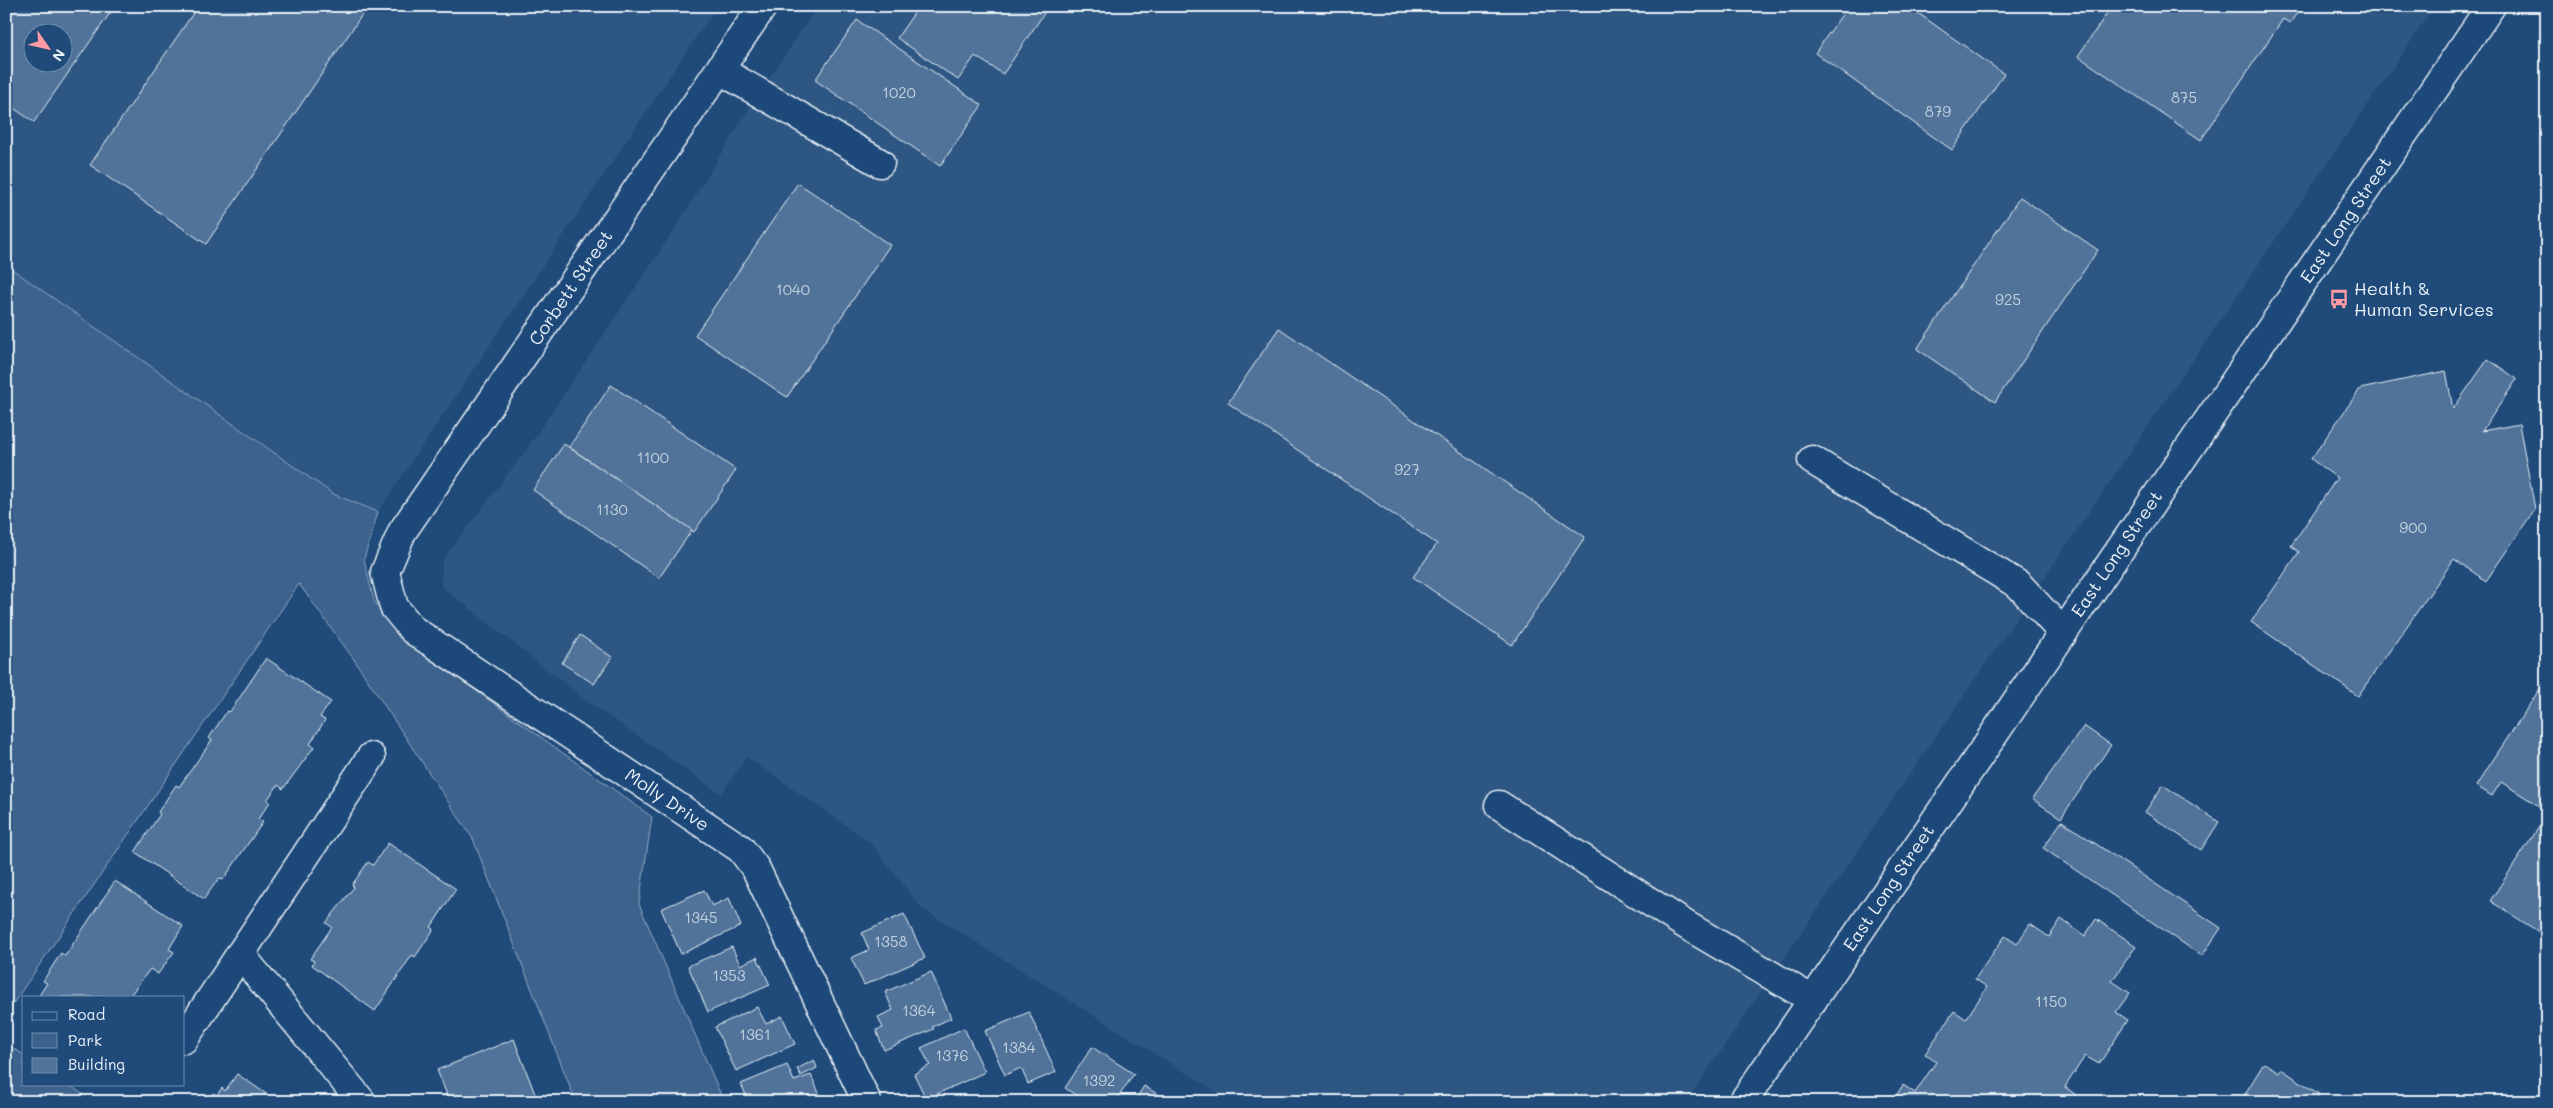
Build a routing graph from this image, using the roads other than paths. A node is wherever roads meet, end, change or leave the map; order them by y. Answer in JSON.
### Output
{"nodes":[{"id":1,"x":763,"y":6,"type":"edge"},
{"id":2,"x":2491,"y":6,"type":"edge"},
{"id":3,"x":720,"y":70,"type":"junction"},
{"id":4,"x":880,"y":163,"type":"dead end"},
{"id":5,"x":1812,"y":460,"type":"dead end"},
{"id":6,"x":385,"y":572,"type":"joint"},
{"id":7,"x":2063,"y":633,"type":"junction"},
{"id":8,"x":371,"y":757,"type":"dead end"},
{"id":9,"x":1499,"y":804,"type":"dead end"},
{"id":10,"x":240,"y":954,"type":"junction"},
{"id":11,"x":1813,"y":1000,"type":"junction"},
{"id":12,"x":185,"y":1038,"type":"edge"},
{"id":13,"x":362,"y":1102,"type":"edge"},
{"id":14,"x":867,"y":1102,"type":"edge"},
{"id":15,"x":1743,"y":1102,"type":"edge"}],
"edges":[{"from":1,"to":3,"type":"street","name":"Corbett Street"},
{"from":2,"to":7,"type":"street","name":"East Long Street"},
{"from":3,"to":4,"type":"street"},
{"from":3,"to":6,"type":"street","name":"Corbett Street"},
{"from":5,"to":7,"type":"street"},
{"from":6,"to":14,"type":"street","name":"Molly Drive"},
{"from":7,"to":11,"type":"street","name":"East Long Street"},
{"from":8,"to":10,"type":"street"},
{"from":9,"to":11,"type":"street"},
{"from":10,"to":12,"type":"street"},
{"from":10,"to":13,"type":"street"},
{"from":11,"to":15,"type":"street","name":"East Long Street"}]}
